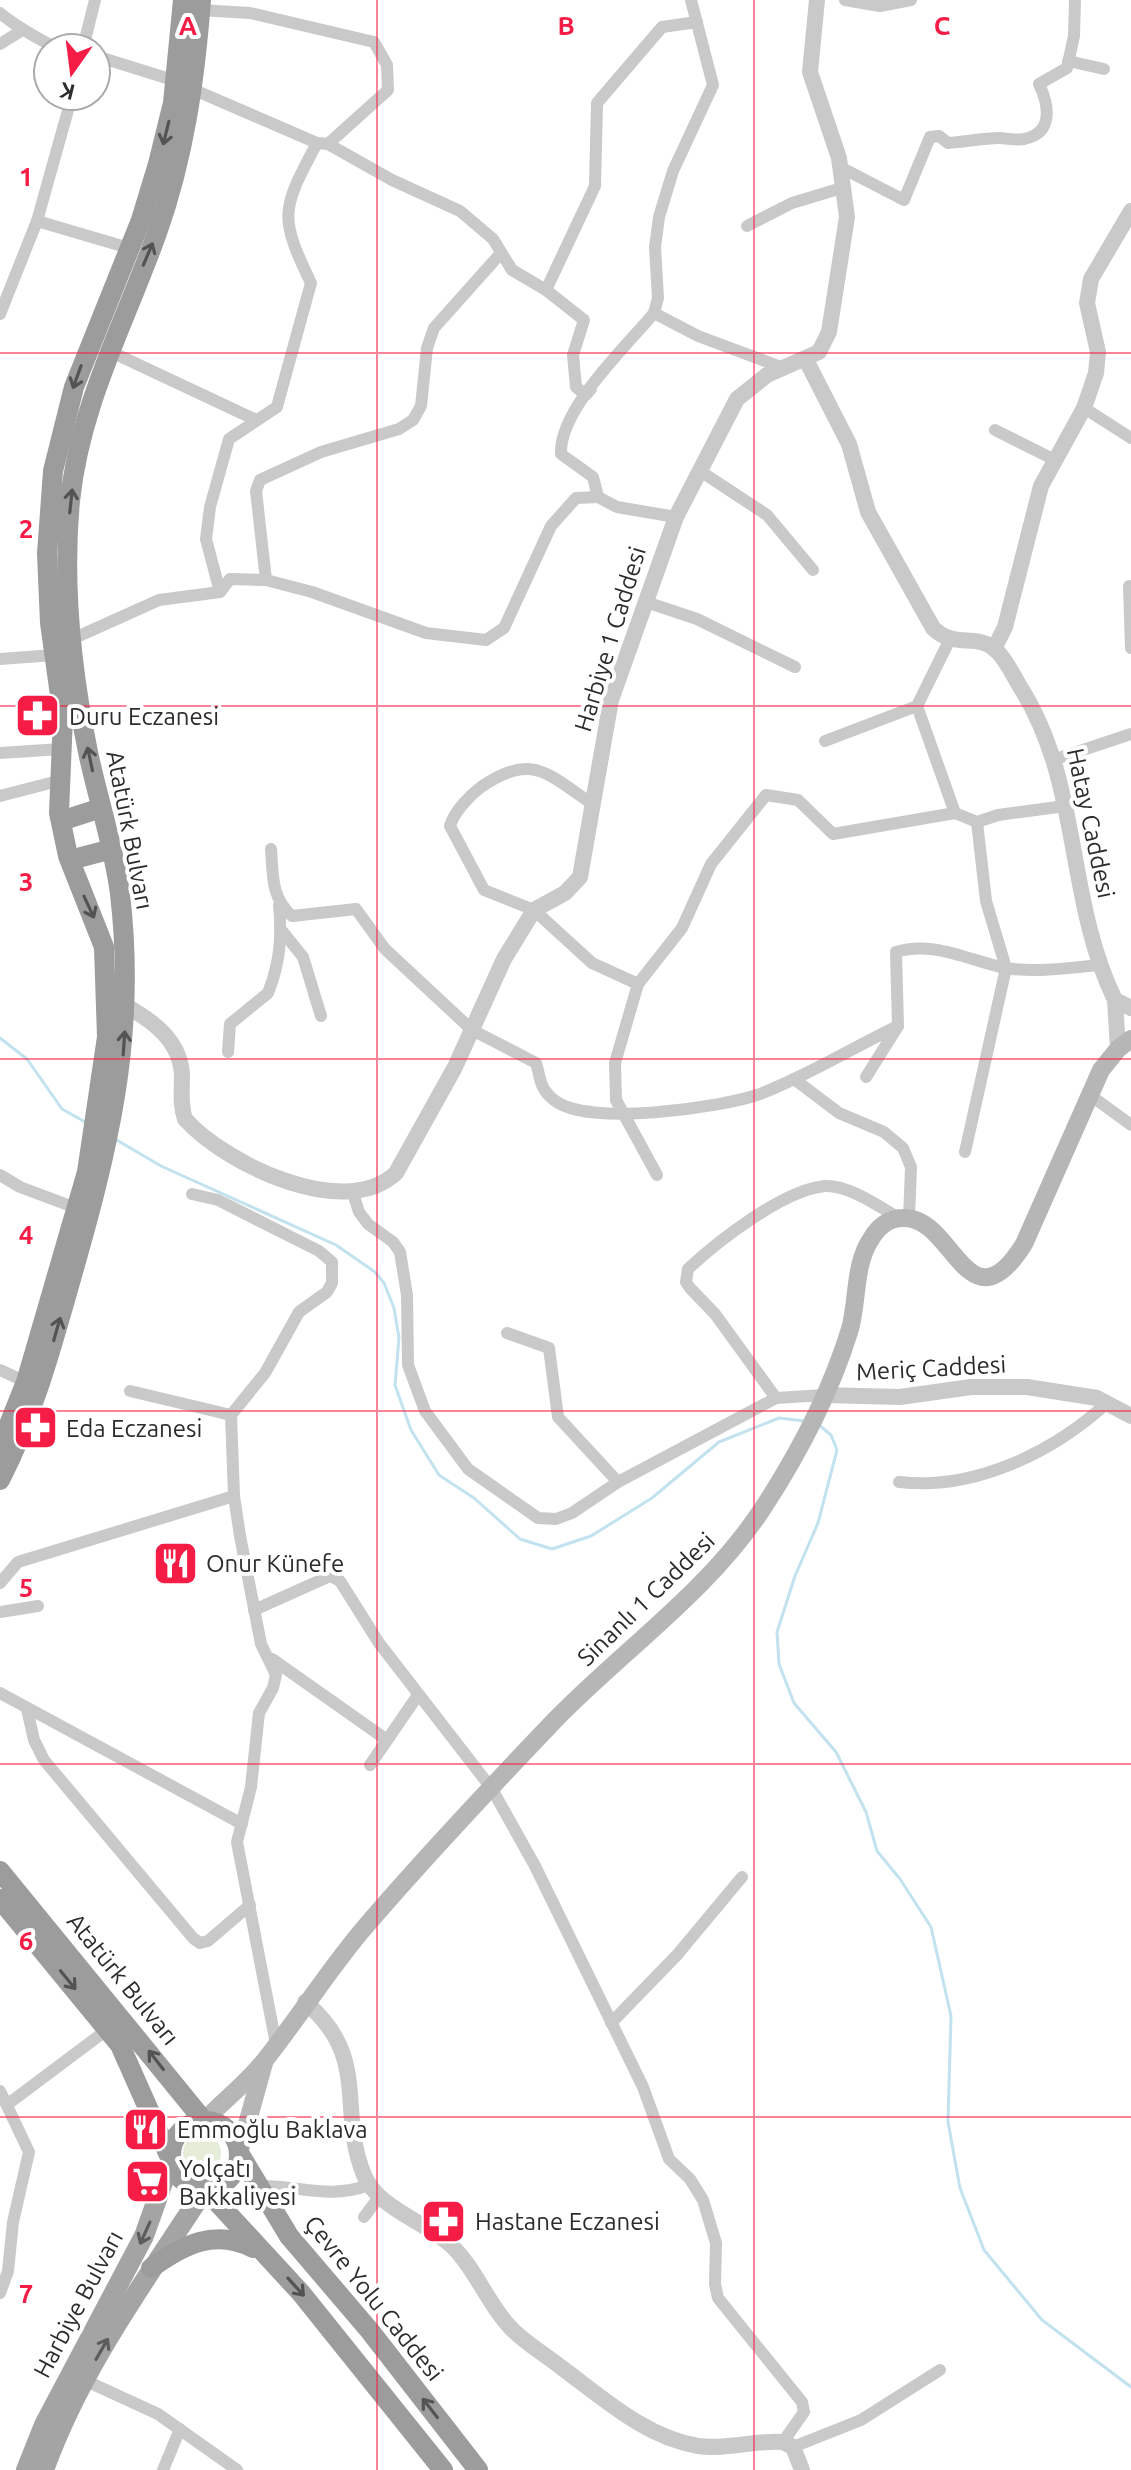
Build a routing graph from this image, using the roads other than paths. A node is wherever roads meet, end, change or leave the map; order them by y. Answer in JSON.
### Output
{"nodes":[{"id":1,"x":95,"y":0,"type":"edge"},
{"id":2,"x":691,"y":0,"type":"edge"},
{"id":3,"x":817,"y":0,"type":"edge"},
{"id":4,"x":845,"y":0,"type":"edge"},
{"id":5,"x":911,"y":0,"type":"edge"},
{"id":6,"x":1075,"y":0,"type":"edge"},
{"id":7,"x":195,"y":3,"type":"edge"},
{"id":8,"x":250,"y":6,"type":"edge"},
{"id":9,"x":0,"y":13,"type":"edge"},
{"id":10,"x":697,"y":22,"type":"junction"},
{"id":11,"x":21,"y":31,"type":"junction"},
{"id":12,"x":87,"y":32,"type":"edge"},
{"id":13,"x":32,"y":33,"type":"edge"},
{"id":14,"x":0,"y":44,"type":"edge"},
{"id":15,"x":112,"y":61,"type":"edge"},
{"id":16,"x":1068,"y":61,"type":"junction"},
{"id":17,"x":1104,"y":69,"type":"dead end"},
{"id":18,"x":184,"y":85,"type":"junction"},
{"id":19,"x":68,"y":112,"type":"edge"},
{"id":20,"x":322,"y":143,"type":"junction"},
{"id":21,"x":842,"y":168,"type":"junction"},
{"id":22,"x":845,"y":187,"type":"junction"},
{"id":23,"x":1131,"y":211,"type":"edge"},
{"id":24,"x":37,"y":221,"type":"junction"},
{"id":25,"x":747,"y":226,"type":"dead end"},
{"id":26,"x":129,"y":248,"type":"junction"},
{"id":27,"x":501,"y":253,"type":"junction"},
{"id":28,"x":546,"y":290,"type":"junction"},
{"id":29,"x":654,"y":313,"type":"junction"},
{"id":30,"x":0,"y":314,"type":"edge"},
{"id":31,"x":107,"y":350,"type":"junction"},
{"id":32,"x":806,"y":360,"type":"junction"},
{"id":33,"x":781,"y":367,"type":"junction"},
{"id":34,"x":591,"y":389,"type":"junction"},
{"id":35,"x":1084,"y":408,"type":"junction"},
{"id":36,"x":254,"y":419,"type":"junction"},
{"id":37,"x":995,"y":430,"type":"dead end"},
{"id":38,"x":1131,"y":438,"type":"edge"},
{"id":39,"x":1053,"y":459,"type":"junction"},
{"id":40,"x":700,"y":471,"type":"junction"},
{"id":41,"x":598,"y":497,"type":"junction"},
{"id":42,"x":676,"y":517,"type":"junction"},
{"id":43,"x":813,"y":570,"type":"dead end"},
{"id":44,"x":266,"y":580,"type":"junction"},
{"id":45,"x":1129,"y":586,"type":"edge"},
{"id":46,"x":220,"y":592,"type":"junction"},
{"id":47,"x":646,"y":602,"type":"junction"},
{"id":48,"x":70,"y":640,"type":"junction"},
{"id":49,"x":949,"y":641,"type":"junction"},
{"id":50,"x":1131,"y":648,"type":"edge"},
{"id":51,"x":994,"y":649,"type":"junction"},
{"id":52,"x":54,"y":655,"type":"junction"},
{"id":53,"x":0,"y":659,"type":"edge"},
{"id":54,"x":795,"y":667,"type":"dead end"},
{"id":55,"x":917,"y":706,"type":"junction"},
{"id":56,"x":1131,"y":734,"type":"edge"},
{"id":57,"x":825,"y":741,"type":"dead end"},
{"id":58,"x":61,"y":749,"type":"junction"},
{"id":59,"x":0,"y":753,"type":"edge"},
{"id":60,"x":1056,"y":759,"type":"junction"},
{"id":61,"x":58,"y":781,"type":"junction"},
{"id":62,"x":0,"y":796,"type":"edge"},
{"id":63,"x":594,"y":805,"type":"junction"},
{"id":64,"x":1065,"y":806,"type":"junction"},
{"id":65,"x":101,"y":808,"type":"junction"},
{"id":66,"x":955,"y":813,"type":"junction"},
{"id":67,"x":61,"y":821,"type":"junction"},
{"id":68,"x":977,"y":822,"type":"junction"},
{"id":69,"x":112,"y":849,"type":"junction"},
{"id":70,"x":271,"y":849,"type":"dead end"},
{"id":71,"x":70,"y":860,"type":"junction"},
{"id":72,"x":279,"y":905,"type":"junction"},
{"id":73,"x":534,"y":910,"type":"junction"},
{"id":74,"x":282,"y":931,"type":"junction"},
{"id":75,"x":1099,"y":965,"type":"junction"},
{"id":76,"x":1006,"y":968,"type":"junction"},
{"id":77,"x":638,"y":984,"type":"junction"},
{"id":78,"x":1115,"y":1000,"type":"junction"},
{"id":79,"x":126,"y":1006,"type":"junction"},
{"id":80,"x":1131,"y":1008,"type":"edge"},
{"id":81,"x":321,"y":1016,"type":"dead end"},
{"id":82,"x":898,"y":1026,"type":"junction"},
{"id":83,"x":472,"y":1030,"type":"junction"},
{"id":84,"x":1124,"y":1044,"type":"edge"},
{"id":85,"x":228,"y":1052,"type":"dead end"},
{"id":86,"x":866,"y":1077,"type":"dead end"},
{"id":87,"x":794,"y":1079,"type":"junction"},
{"id":88,"x":1090,"y":1095,"type":"junction"},
{"id":89,"x":620,"y":1114,"type":"junction"},
{"id":90,"x":105,"y":1119,"type":"junction"},
{"id":91,"x":1131,"y":1125,"type":"edge"},
{"id":92,"x":965,"y":1152,"type":"dead end"},
{"id":93,"x":94,"y":1173,"type":"junction"},
{"id":94,"x":0,"y":1175,"type":"edge"},
{"id":95,"x":657,"y":1175,"type":"dead end"},
{"id":96,"x":352,"y":1190,"type":"junction"},
{"id":97,"x":192,"y":1194,"type":"dead end"},
{"id":98,"x":76,"y":1208,"type":"junction"},
{"id":99,"x":904,"y":1218,"type":"junction"},
{"id":100,"x":507,"y":1333,"type":"dead end"},
{"id":101,"x":0,"y":1370,"type":"edge"},
{"id":102,"x":26,"y":1382,"type":"junction"},
{"id":103,"x":130,"y":1391,"type":"dead end"},
{"id":104,"x":776,"y":1398,"type":"junction"},
{"id":105,"x":821,"y":1401,"type":"junction"},
{"id":106,"x":1108,"y":1402,"type":"junction"},
{"id":107,"x":1129,"y":1413,"type":"edge"},
{"id":108,"x":231,"y":1415,"type":"junction"},
{"id":109,"x":0,"y":1447,"type":"edge"},
{"id":110,"x":0,"y":1480,"type":"edge"},
{"id":111,"x":618,"y":1482,"type":"junction"},
{"id":112,"x":899,"y":1482,"type":"dead end"},
{"id":113,"x":234,"y":1496,"type":"junction"},
{"id":114,"x":0,"y":1583,"type":"edge"},
{"id":115,"x":38,"y":1606,"type":"dead end"},
{"id":116,"x":254,"y":1610,"type":"junction"},
{"id":117,"x":0,"y":1612,"type":"edge"},
{"id":118,"x":267,"y":1656,"type":"junction"},
{"id":119,"x":0,"y":1693,"type":"edge"},
{"id":120,"x":418,"y":1695,"type":"junction"},
{"id":121,"x":27,"y":1709,"type":"junction"},
{"id":122,"x":387,"y":1740,"type":"junction"},
{"id":123,"x":370,"y":1765,"type":"dead end"},
{"id":124,"x":492,"y":1789,"type":"junction"},
{"id":125,"x":242,"y":1824,"type":"junction"},
{"id":126,"x":0,"y":1871,"type":"edge"},
{"id":127,"x":742,"y":1877,"type":"dead end"},
{"id":128,"x":0,"y":1899,"type":"edge"},
{"id":129,"x":250,"y":1905,"type":"junction"},
{"id":130,"x":305,"y":2002,"type":"junction"},
{"id":131,"x":611,"y":2023,"type":"junction"},
{"id":132,"x":108,"y":2029,"type":"junction"},
{"id":133,"x":276,"y":2044,"type":"junction"},
{"id":134,"x":265,"y":2061,"type":"junction"},
{"id":135,"x":0,"y":2091,"type":"edge"},
{"id":136,"x":8,"y":2104,"type":"junction"},
{"id":137,"x":204,"y":2121,"type":"junction"},
{"id":138,"x":239,"y":2153,"type":"junction"},
{"id":139,"x":171,"y":2160,"type":"junction"},
{"id":140,"x":259,"y":2186,"type":"junction"},
{"id":141,"x":205,"y":2189,"type":"junction"},
{"id":142,"x":374,"y":2191,"type":"junction"},
{"id":143,"x":364,"y":2217,"type":"dead end"},
{"id":144,"x":266,"y":2254,"type":"junction"},
{"id":145,"x":151,"y":2268,"type":"junction"},
{"id":146,"x":0,"y":2293,"type":"edge"},
{"id":147,"x":940,"y":2370,"type":"dead end"},
{"id":148,"x":84,"y":2380,"type":"junction"},
{"id":149,"x":180,"y":2429,"type":"junction"},
{"id":150,"x":788,"y":2445,"type":"junction"},
{"id":151,"x":26,"y":2470,"type":"edge"},
{"id":152,"x":44,"y":2470,"type":"edge"},
{"id":153,"x":163,"y":2470,"type":"edge"},
{"id":154,"x":237,"y":2470,"type":"edge"},
{"id":155,"x":443,"y":2470,"type":"edge"},
{"id":156,"x":478,"y":2470,"type":"edge"},
{"id":157,"x":802,"y":2470,"type":"edge"}],
"edges":[{"from":1,"to":12,"type":"street"},
{"from":2,"to":10,"type":"street"},
{"from":3,"to":21,"type":"street"},
{"from":4,"to":5,"type":"street"},
{"from":6,"to":16,"type":"street"},
{"from":7,"to":8,"type":"street"},
{"from":7,"to":18,"type":"highway","name":"Atatürk Bulvarı"},
{"from":8,"to":20,"type":"street"},
{"from":9,"to":11,"type":"street"},
{"from":10,"to":28,"type":"street"},
{"from":10,"to":29,"type":"street"},
{"from":11,"to":13,"type":"street"},
{"from":11,"to":14,"type":"street"},
{"from":15,"to":18,"type":"street"},
{"from":16,"to":17,"type":"street"},
{"from":16,"to":21,"type":"street"},
{"from":18,"to":20,"type":"street"},
{"from":18,"to":26,"type":"highway","name":"Atatürk Bulvarı","one_way":true},
{"from":31,"to":18,"type":"highway","name":"Atatürk Bulvarı","one_way":true},
{"from":19,"to":24,"type":"street"},
{"from":20,"to":27,"type":"street"},
{"from":20,"to":36,"type":"street"},
{"from":21,"to":22,"type":"street"},
{"from":22,"to":25,"type":"street"},
{"from":22,"to":32,"type":"street"},
{"from":23,"to":35,"type":"street"},
{"from":24,"to":26,"type":"street"},
{"from":24,"to":30,"type":"street"},
{"from":26,"to":52,"type":"highway","name":"Atatürk Bulvarı","one_way":true},
{"from":27,"to":28,"type":"street"},
{"from":27,"to":44,"type":"street"},
{"from":28,"to":34,"type":"street"},
{"from":29,"to":33,"type":"street"},
{"from":29,"to":34,"type":"street"},
{"from":31,"to":36,"type":"street"},
{"from":48,"to":31,"type":"highway","name":"Atatürk Bulvarı","one_way":true},
{"from":32,"to":33,"type":"street","name":"Harbiye 1 Caddesi"},
{"from":32,"to":49,"type":"street"},
{"from":33,"to":40,"type":"street","name":"Harbiye 1 Caddesi"},
{"from":34,"to":41,"type":"street"},
{"from":35,"to":38,"type":"street"},
{"from":35,"to":39,"type":"street"},
{"from":36,"to":46,"type":"street"},
{"from":37,"to":39,"type":"street"},
{"from":39,"to":51,"type":"street"},
{"from":40,"to":42,"type":"street","name":"Harbiye 1 Caddesi"},
{"from":40,"to":43,"type":"street"},
{"from":41,"to":42,"type":"street"},
{"from":41,"to":44,"type":"street"},
{"from":42,"to":47,"type":"street","name":"Harbiye 1 Caddesi"},
{"from":44,"to":46,"type":"street"},
{"from":45,"to":50,"type":"street"},
{"from":46,"to":48,"type":"street"},
{"from":47,"to":54,"type":"street"},
{"from":47,"to":63,"type":"street","name":"Harbiye 1 Caddesi"},
{"from":65,"to":48,"type":"highway","name":"Atatürk Bulvarı","one_way":true},
{"from":49,"to":51,"type":"street"},
{"from":49,"to":55,"type":"street"},
{"from":51,"to":60,"type":"street","name":"Hatay Caddesi"},
{"from":52,"to":53,"type":"street"},
{"from":52,"to":58,"type":"highway","name":"Atatürk Bulvarı"},
{"from":55,"to":57,"type":"street"},
{"from":55,"to":66,"type":"street"},
{"from":56,"to":60,"type":"street"},
{"from":58,"to":59,"type":"street"},
{"from":58,"to":61,"type":"highway","name":"Atatürk Bulvarı"},
{"from":60,"to":64,"type":"street","name":"Hatay Caddesi"},
{"from":61,"to":62,"type":"street"},
{"from":61,"to":67,"type":"highway","name":"Atatürk Bulvarı"},
{"from":63,"to":73,"type":"street","name":"Harbiye 1 Caddesi"},
{"from":63,"to":73,"type":"street"},
{"from":64,"to":68,"type":"street"},
{"from":64,"to":75,"type":"street","name":"Hatay Caddesi"},
{"from":65,"to":67,"type":"highway"},
{"from":65,"to":69,"type":"highway","name":"Atatürk Bulvarı"},
{"from":66,"to":68,"type":"street"},
{"from":66,"to":77,"type":"street"},
{"from":67,"to":71,"type":"highway","name":"Atatürk Bulvarı"},
{"from":68,"to":76,"type":"street"},
{"from":69,"to":71,"type":"highway"},
{"from":69,"to":79,"type":"highway","name":"Atatürk Bulvarı"},
{"from":70,"to":72,"type":"street"},
{"from":71,"to":90,"type":"highway","name":"Atatürk Bulvarı","one_way":true},
{"from":72,"to":74,"type":"street"},
{"from":72,"to":83,"type":"street"},
{"from":73,"to":77,"type":"street"},
{"from":73,"to":83,"type":"street","name":"Harbiye 1 Caddesi"},
{"from":74,"to":81,"type":"street"},
{"from":74,"to":85,"type":"street"},
{"from":75,"to":76,"type":"street"},
{"from":75,"to":78,"type":"street","name":"Hatay Caddesi"},
{"from":76,"to":82,"type":"street"},
{"from":76,"to":92,"type":"street"},
{"from":77,"to":89,"type":"street"},
{"from":78,"to":80,"type":"street"},
{"from":78,"to":84,"type":"street","name":"Hatay Caddesi"},
{"from":90,"to":79,"type":"highway","name":"Atatürk Bulvarı","one_way":true},
{"from":79,"to":96,"type":"street","name":"Harbiye 1 Caddesi"},
{"from":82,"to":86,"type":"street"},
{"from":82,"to":87,"type":"street"},
{"from":83,"to":89,"type":"street"},
{"from":83,"to":96,"type":"street","name":"Harbiye 1 Caddesi"},
{"from":84,"to":88,"type":"main road"},
{"from":87,"to":89,"type":"street"},
{"from":87,"to":99,"type":"street"},
{"from":88,"to":91,"type":"street"},
{"from":88,"to":99,"type":"main road"},
{"from":89,"to":95,"type":"street"},
{"from":90,"to":93,"type":"highway","name":"Atatürk Bulvarı"},
{"from":93,"to":98,"type":"highway","name":"Atatürk Bulvarı"},
{"from":110,"to":93,"type":"highway","name":"Atatürk Bulvarı","one_way":true},
{"from":94,"to":98,"type":"street"},
{"from":96,"to":111,"type":"street"},
{"from":97,"to":108,"type":"street"},
{"from":98,"to":102,"type":"highway","name":"Atatürk Bulvarı"},
{"from":99,"to":104,"type":"street"},
{"from":99,"to":105,"type":"main road","name":"Sinanlı 1 Caddesi"},
{"from":100,"to":111,"type":"street"},
{"from":101,"to":102,"type":"street"},
{"from":102,"to":109,"type":"highway","name":"Atatürk Bulvarı"},
{"from":103,"to":108,"type":"street"},
{"from":104,"to":105,"type":"street"},
{"from":104,"to":111,"type":"street"},
{"from":105,"to":106,"type":"street","name":"Meriç Caddesi"},
{"from":105,"to":124,"type":"main road","name":"Sinanlı 1 Caddesi"},
{"from":106,"to":107,"type":"street","name":"Meriç Caddesi"},
{"from":106,"to":112,"type":"street"},
{"from":108,"to":113,"type":"street"},
{"from":113,"to":114,"type":"street"},
{"from":113,"to":116,"type":"street"},
{"from":115,"to":117,"type":"street"},
{"from":116,"to":118,"type":"street"},
{"from":116,"to":120,"type":"street"},
{"from":118,"to":122,"type":"street"},
{"from":118,"to":125,"type":"street"},
{"from":119,"to":121,"type":"street"},
{"from":120,"to":122,"type":"street"},
{"from":120,"to":124,"type":"street"},
{"from":121,"to":125,"type":"street"},
{"from":121,"to":129,"type":"street"},
{"from":122,"to":123,"type":"street"},
{"from":124,"to":130,"type":"main road","name":"Sinanlı 1 Caddesi"},
{"from":124,"to":131,"type":"street"},
{"from":125,"to":129,"type":"street"},
{"from":137,"to":126,"type":"highway","name":"Atatürk Bulvarı","one_way":true},
{"from":127,"to":131,"type":"street"},
{"from":128,"to":132,"type":"highway","name":"Atatürk Bulvarı","one_way":true},
{"from":129,"to":133,"type":"street"},
{"from":130,"to":133,"type":"main road","name":"Sinanlı 1 Caddesi"},
{"from":130,"to":142,"type":"street"},
{"from":131,"to":150,"type":"street"},
{"from":132,"to":136,"type":"street"},
{"from":132,"to":139,"type":"highway","name":"Atatürk Bulvarı"},
{"from":133,"to":134,"type":"main road","name":"Sinanlı 1 Caddesi"},
{"from":134,"to":137,"type":"main road","name":"Sinanlı 1 Caddesi"},
{"from":134,"to":138,"type":"main road"},
{"from":135,"to":136,"type":"street"},
{"from":136,"to":146,"type":"street"},
{"from":137,"to":138,"type":"highway"},
{"from":137,"to":139,"type":"highway"},
{"from":138,"to":140,"type":"highway","name":"Çevre Yolu Caddesi"},
{"from":138,"to":141,"type":"highway"},
{"from":139,"to":141,"type":"highway"},
{"from":139,"to":151,"type":"main road","name":"Harbiye Bulvarı","one_way":true},
{"from":140,"to":142,"type":"street"},
{"from":156,"to":140,"type":"highway","name":"Çevre Yolu Caddesi","one_way":true},
{"from":141,"to":144,"type":"highway"},
{"from":141,"to":145,"type":"main road","name":"Harbiye Bulvarı"},
{"from":142,"to":143,"type":"street"},
{"from":142,"to":150,"type":"street"},
{"from":144,"to":145,"type":"highway"},
{"from":144,"to":155,"type":"highway","one_way":true},
{"from":148,"to":145,"type":"main road","name":"Harbiye Bulvarı","one_way":true},
{"from":147,"to":150,"type":"street"},
{"from":148,"to":149,"type":"street"},
{"from":148,"to":152,"type":"main road","name":"Harbiye Bulvarı"},
{"from":149,"to":153,"type":"street"},
{"from":149,"to":154,"type":"street"},
{"from":150,"to":157,"type":"street"}]}
